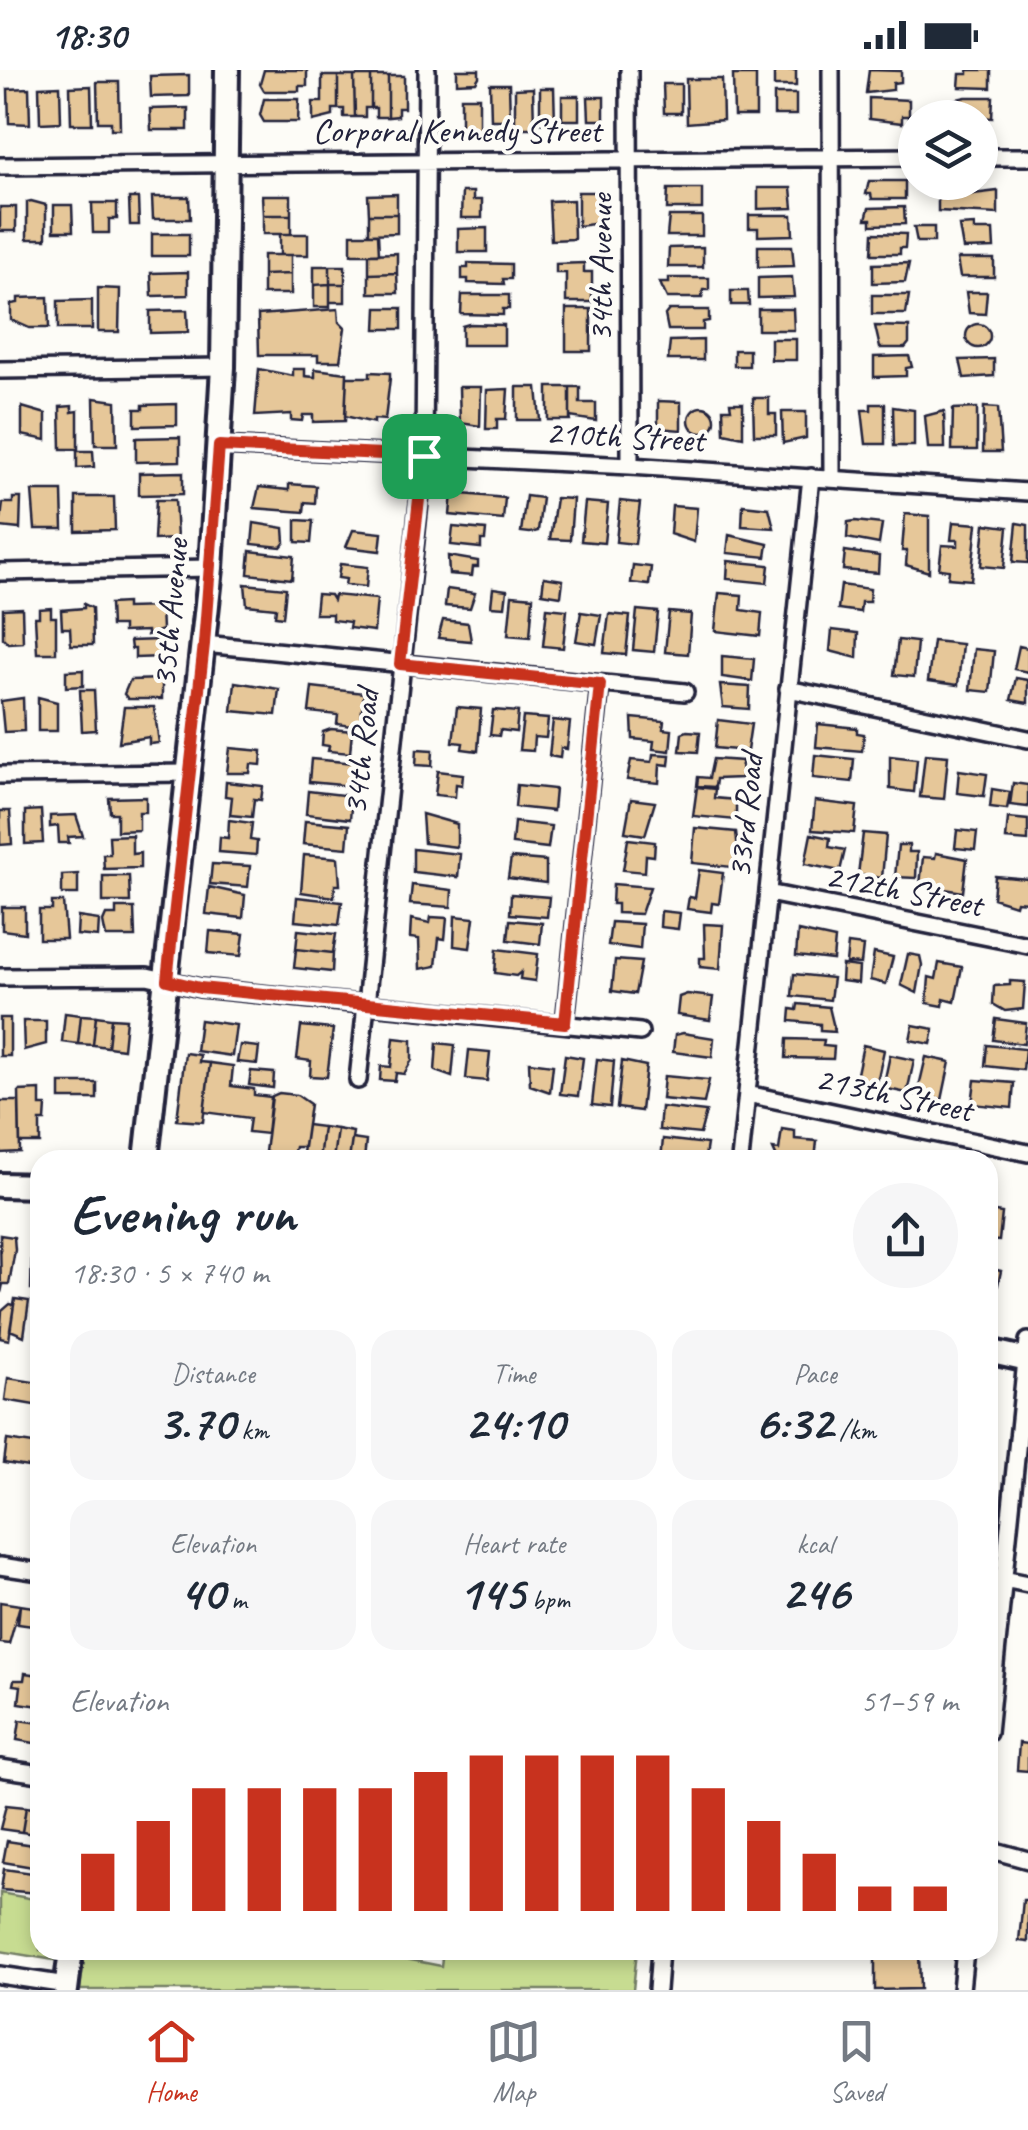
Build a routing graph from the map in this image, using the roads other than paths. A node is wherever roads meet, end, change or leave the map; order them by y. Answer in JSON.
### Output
{"nodes":[{"id":1,"x":227,"y":70,"type":"edge"},
{"id":2,"x":427,"y":70,"type":"edge"},
{"id":3,"x":629,"y":70,"type":"edge"},
{"id":4,"x":831,"y":70,"type":"edge"},
{"id":5,"x":1028,"y":156,"type":"edge"},
{"id":6,"x":832,"y":157,"type":"junction"},
{"id":7,"x":898,"y":157,"type":"edge"},
{"id":8,"x":998,"y":157,"type":"edge"},
{"id":9,"x":426,"y":159,"type":"junction"},
{"id":10,"x":630,"y":159,"type":"junction"},
{"id":11,"x":226,"y":161,"type":"junction"},
{"id":12,"x":0,"y":166,"type":"edge"},
{"id":13,"x":223,"y":367,"type":"junction"},
{"id":14,"x":0,"y":370,"type":"edge"},
{"id":15,"x":219,"y":446,"type":"junction"},
{"id":16,"x":424,"y":456,"type":"junction"},
{"id":17,"x":630,"y":466,"type":"junction"},
{"id":18,"x":811,"y":477,"type":"junction"},
{"id":19,"x":832,"y":479,"type":"junction"},
{"id":20,"x":1028,"y":492,"type":"edge"},
{"id":21,"x":211,"y":568,"type":"junction"},
{"id":22,"x":0,"y":572,"type":"edge"},
{"id":23,"x":204,"y":644,"type":"junction"},
{"id":24,"x":400,"y":664,"type":"junction"},
{"id":25,"x":600,"y":684,"type":"junction"},
{"id":26,"x":788,"y":690,"type":"junction"},
{"id":27,"x":685,"y":692,"type":"dead end"},
{"id":28,"x":1028,"y":739,"type":"edge"},
{"id":29,"x":190,"y":772,"type":"junction"},
{"id":30,"x":0,"y":775,"type":"edge"},
{"id":31,"x":768,"y":893,"type":"junction"},
{"id":32,"x":1028,"y":945,"type":"edge"},
{"id":33,"x":0,"y":977,"type":"edge"},
{"id":34,"x":167,"y":980,"type":"junction"},
{"id":35,"x":366,"y":1003,"type":"junction"},
{"id":36,"x":565,"y":1023,"type":"junction"},
{"id":37,"x":640,"y":1032,"type":"dead end"},
{"id":38,"x":358,"y":1080,"type":"dead end"},
{"id":39,"x":747,"y":1094,"type":"junction"},
{"id":40,"x":147,"y":1150,"type":"edge"},
{"id":41,"x":741,"y":1150,"type":"edge"},
{"id":42,"x":1028,"y":1153,"type":"edge"},
{"id":43,"x":0,"y":1185,"type":"edge"},
{"id":44,"x":30,"y":1186,"type":"edge"},
{"id":45,"x":998,"y":1352,"type":"edge"},
{"id":46,"x":1027,"y":1353,"type":"edge"},
{"id":47,"x":998,"y":1556,"type":"edge"},
{"id":48,"x":0,"y":1566,"type":"edge"},
{"id":49,"x":30,"y":1570,"type":"edge"},
{"id":50,"x":998,"y":1578,"type":"edge"},
{"id":51,"x":1028,"y":1584,"type":"edge"},
{"id":52,"x":0,"y":1768,"type":"edge"},
{"id":53,"x":30,"y":1772,"type":"edge"},
{"id":54,"x":998,"y":1852,"type":"edge"},
{"id":55,"x":1028,"y":1860,"type":"edge"},
{"id":56,"x":70,"y":1960,"type":"edge"},
{"id":57,"x":659,"y":1960,"type":"edge"},
{"id":58,"x":964,"y":1960,"type":"edge"},
{"id":59,"x":0,"y":1974,"type":"edge"},
{"id":60,"x":67,"y":1988,"type":"edge"},
{"id":61,"x":656,"y":1990,"type":"edge"},
{"id":62,"x":961,"y":1990,"type":"edge"}],
"edges":[{"from":1,"to":11,"type":"street","name":"35th Avenue"},
{"from":2,"to":9,"type":"street","name":"34th Road"},
{"from":3,"to":10,"type":"street","name":"34th Avenue"},
{"from":4,"to":6,"type":"street"},
{"from":5,"to":8,"type":"street"},
{"from":6,"to":7,"type":"street","name":"Corporal Kennedy Street"},
{"from":6,"to":10,"type":"street","name":"Corporal Kennedy Street"},
{"from":6,"to":19,"type":"street"},
{"from":9,"to":10,"type":"street","name":"Corporal Kennedy Street"},
{"from":9,"to":11,"type":"street","name":"Corporal Kennedy Street"},
{"from":9,"to":16,"type":"street","name":"34th Road"},
{"from":10,"to":17,"type":"street","name":"34th Avenue"},
{"from":11,"to":12,"type":"street","name":"Corporal Kennedy Street"},
{"from":11,"to":13,"type":"street","name":"35th Avenue"},
{"from":13,"to":14,"type":"street"},
{"from":13,"to":15,"type":"street","name":"35th Avenue"},
{"from":15,"to":16,"type":"street","name":"210th Street"},
{"from":15,"to":21,"type":"street","name":"35th Avenue"},
{"from":16,"to":17,"type":"street","name":"210th Street"},
{"from":16,"to":24,"type":"street","name":"34th Road"},
{"from":17,"to":18,"type":"street","name":"210th Street"},
{"from":18,"to":19,"type":"street","name":"210th Street"},
{"from":18,"to":26,"type":"street","name":"33rd Road"},
{"from":19,"to":20,"type":"street","name":"210th Street"},
{"from":21,"to":22,"type":"street"},
{"from":21,"to":23,"type":"street","name":"35th Avenue"},
{"from":23,"to":24,"type":"street"},
{"from":23,"to":29,"type":"street","name":"35th Avenue"},
{"from":24,"to":25,"type":"street"},
{"from":24,"to":35,"type":"street","name":"34th Road"},
{"from":25,"to":27,"type":"street"},
{"from":25,"to":36,"type":"street"},
{"from":26,"to":28,"type":"street"},
{"from":26,"to":31,"type":"street","name":"33rd Road"},
{"from":29,"to":30,"type":"street"},
{"from":29,"to":34,"type":"street","name":"35th Avenue"},
{"from":31,"to":32,"type":"street","name":"212th Street"},
{"from":31,"to":39,"type":"street","name":"33rd Road"},
{"from":33,"to":34,"type":"street"},
{"from":34,"to":35,"type":"street"},
{"from":34,"to":40,"type":"street","name":"35th Avenue"},
{"from":35,"to":36,"type":"street"},
{"from":35,"to":38,"type":"street","name":"34th Road"},
{"from":36,"to":37,"type":"street"},
{"from":39,"to":41,"type":"street","name":"33rd Road"},
{"from":39,"to":42,"type":"street","name":"213th Street"},
{"from":43,"to":44,"type":"street"},
{"from":45,"to":46,"type":"street"},
{"from":46,"to":47,"type":"street"},
{"from":48,"to":49,"type":"street"},
{"from":50,"to":51,"type":"street"},
{"from":52,"to":53,"type":"street"},
{"from":54,"to":55,"type":"street"},
{"from":56,"to":60,"type":"street"},
{"from":57,"to":61,"type":"street"},
{"from":58,"to":62,"type":"street"},
{"from":59,"to":60,"type":"street"}]}
